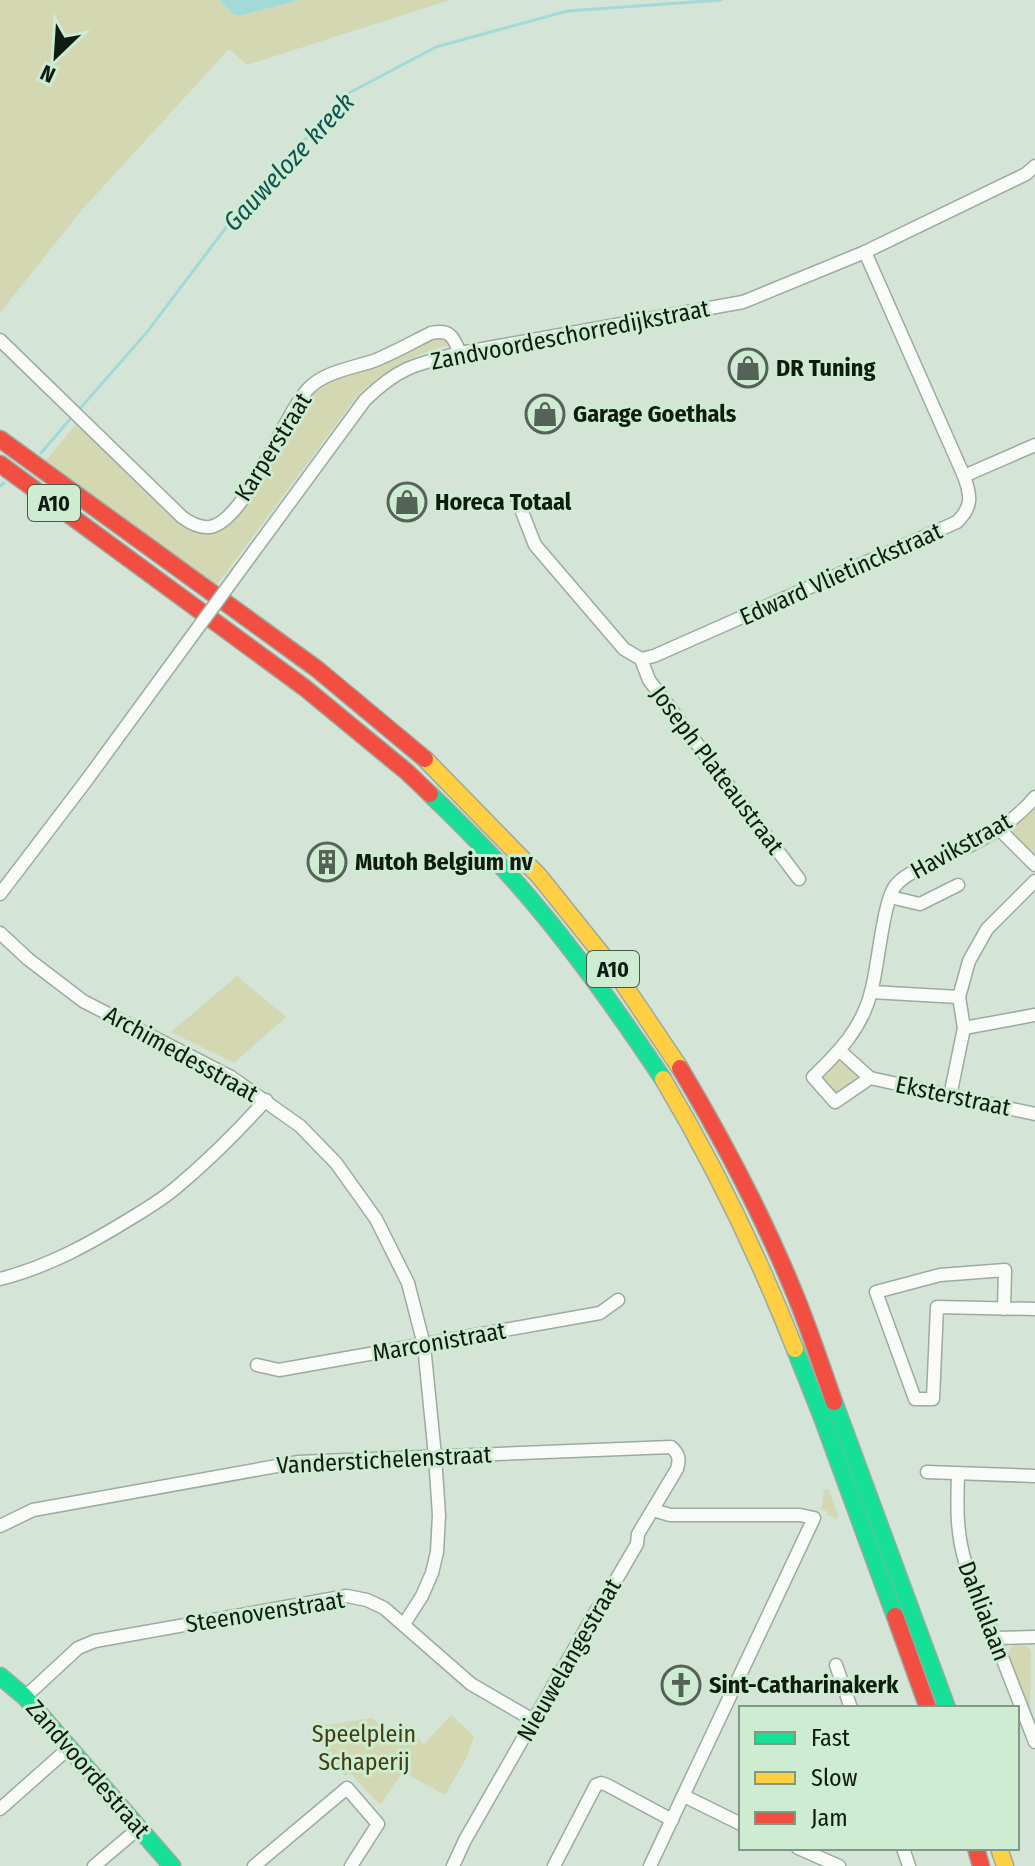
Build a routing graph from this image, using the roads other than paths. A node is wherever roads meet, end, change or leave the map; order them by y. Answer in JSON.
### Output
{"nodes":[{"id":1,"x":1035,"y":166,"type":"edge"},
{"id":2,"x":865,"y":252,"type":"junction"},
{"id":3,"x":0,"y":340,"type":"edge"},
{"id":4,"x":460,"y":353,"type":"junction"},
{"id":5,"x":0,"y":439,"type":"edge"},
{"id":6,"x":1035,"y":445,"type":"edge"},
{"id":7,"x":0,"y":464,"type":"edge"},
{"id":8,"x":964,"y":476,"type":"junction"},
{"id":9,"x":517,"y":499,"type":"dead end"},
{"id":10,"x":641,"y":659,"type":"junction"},
{"id":11,"x":1035,"y":797,"type":"edge"},
{"id":12,"x":999,"y":829,"type":"junction"},
{"id":13,"x":1035,"y":865,"type":"edge"},
{"id":14,"x":799,"y":879,"type":"dead end"},
{"id":15,"x":1035,"y":881,"type":"edge"},
{"id":16,"x":958,"y":885,"type":"dead end"},
{"id":17,"x":0,"y":894,"type":"edge"},
{"id":18,"x":890,"y":897,"type":"junction"},
{"id":19,"x":0,"y":933,"type":"edge"},
{"id":20,"x":871,"y":992,"type":"junction"},
{"id":21,"x":959,"y":997,"type":"junction"},
{"id":22,"x":1035,"y":1015,"type":"edge"},
{"id":23,"x":964,"y":1028,"type":"junction"},
{"id":24,"x":840,"y":1051,"type":"junction"},
{"id":25,"x":870,"y":1078,"type":"junction"},
{"id":26,"x":950,"y":1096,"type":"junction"},
{"id":27,"x":266,"y":1100,"type":"junction"},
{"id":28,"x":1035,"y":1114,"type":"edge"},
{"id":29,"x":0,"y":1279,"type":"edge"},
{"id":30,"x":618,"y":1300,"type":"dead end"},
{"id":31,"x":1004,"y":1309,"type":"junction"},
{"id":32,"x":1035,"y":1309,"type":"edge"},
{"id":33,"x":424,"y":1345,"type":"junction"},
{"id":34,"x":257,"y":1365,"type":"dead end"},
{"id":35,"x":677,"y":1452,"type":"joint"},
{"id":36,"x":435,"y":1456,"type":"junction"},
{"id":37,"x":927,"y":1472,"type":"dead end"},
{"id":38,"x":958,"y":1474,"type":"junction"},
{"id":39,"x":1035,"y":1476,"type":"edge"},
{"id":40,"x":653,"y":1510,"type":"junction"},
{"id":41,"x":0,"y":1526,"type":"edge"},
{"id":42,"x":404,"y":1624,"type":"junction"},
{"id":43,"x":1035,"y":1637,"type":"edge"},
{"id":44,"x":995,"y":1638,"type":"junction"},
{"id":45,"x":836,"y":1665,"type":"dead end"},
{"id":46,"x":0,"y":1676,"type":"edge"},
{"id":47,"x":25,"y":1697,"type":"junction"},
{"id":48,"x":850,"y":1706,"type":"edge"},
{"id":49,"x":927,"y":1706,"type":"edge"},
{"id":50,"x":946,"y":1706,"type":"edge"},
{"id":51,"x":533,"y":1720,"type":"junction"},
{"id":52,"x":1035,"y":1742,"type":"edge"},
{"id":53,"x":70,"y":1747,"type":"junction"},
{"id":54,"x":684,"y":1796,"type":"junction"},
{"id":55,"x":0,"y":1809,"type":"edge"},
{"id":56,"x":672,"y":1820,"type":"junction"},
{"id":57,"x":739,"y":1823,"type":"edge"},
{"id":58,"x":139,"y":1828,"type":"junction"},
{"id":59,"x":803,"y":1850,"type":"edge"},
{"id":60,"x":94,"y":1866,"type":"edge"},
{"id":61,"x":172,"y":1866,"type":"edge"},
{"id":62,"x":254,"y":1866,"type":"edge"},
{"id":63,"x":351,"y":1866,"type":"edge"},
{"id":64,"x":453,"y":1866,"type":"edge"},
{"id":65,"x":554,"y":1866,"type":"edge"},
{"id":66,"x":650,"y":1866,"type":"edge"},
{"id":67,"x":839,"y":1866,"type":"edge"}],
"edges":[{"from":1,"to":2,"type":"street","name":"Zandvoordeschorredijkstraat"},
{"from":2,"to":4,"type":"street","name":"Zandvoordeschorredijkstraat"},
{"from":2,"to":8,"type":"street","name":"Edward Vlietinckstraat"},
{"from":3,"to":4,"type":"street","name":"Karperstraat"},
{"from":4,"to":17,"type":"street","name":"Zandvoordeschorredijkstraat","bridge":true},
{"from":5,"to":50,"type":"main road","number":"A10"},
{"from":6,"to":8,"type":"street"},
{"from":7,"to":49,"type":"main road","number":"A10"},
{"from":8,"to":10,"type":"street","name":"Edward Vlietinckstraat"},
{"from":9,"to":10,"type":"street"},
{"from":10,"to":14,"type":"street","name":"Joseph Plateaustraat"},
{"from":11,"to":12,"type":"street","name":"Havikstraat"},
{"from":12,"to":13,"type":"street"},
{"from":12,"to":18,"type":"street","name":"Havikstraat"},
{"from":15,"to":21,"type":"street"},
{"from":16,"to":18,"type":"street","name":"Havikstraat"},
{"from":18,"to":20,"type":"street","name":"Havikstraat"},
{"from":19,"to":27,"type":"street","name":"Archimedesstraat"},
{"from":20,"to":21,"type":"street"},
{"from":20,"to":24,"type":"street","name":"Havikstraat"},
{"from":21,"to":23,"type":"street"},
{"from":22,"to":23,"type":"street"},
{"from":23,"to":26,"type":"street"},
{"from":24,"to":25,"type":"street","name":"Eksterstraat"},
{"from":24,"to":25,"type":"street","name":"Eksterstraat"},
{"from":25,"to":26,"type":"street","name":"Eksterstraat"},
{"from":26,"to":28,"type":"street","name":"Eksterstraat"},
{"from":27,"to":29,"type":"street"},
{"from":27,"to":33,"type":"street","name":"Archimedesstraat"},
{"from":30,"to":33,"type":"street","name":"Marconistraat"},
{"from":31,"to":31,"type":"street"},
{"from":31,"to":32,"type":"street"},
{"from":33,"to":34,"type":"street","name":"Marconistraat"},
{"from":33,"to":36,"type":"street","name":"Archimedesstraat"},
{"from":35,"to":36,"type":"street","name":"Vanderstichelenstraat"},
{"from":35,"to":40,"type":"street","name":"Nieuwelangestraat"},
{"from":36,"to":41,"type":"street","name":"Vanderstichelenstraat"},
{"from":36,"to":42,"type":"street","name":"Archimedesstraat"},
{"from":37,"to":38,"type":"street"},
{"from":38,"to":39,"type":"street"},
{"from":38,"to":44,"type":"street","name":"Dahlialaan"},
{"from":40,"to":51,"type":"street","name":"Nieuwelangestraat"},
{"from":40,"to":54,"type":"street"},
{"from":42,"to":47,"type":"street","name":"Steenovenstraat"},
{"from":42,"to":51,"type":"street","name":"Steenovenstraat"},
{"from":43,"to":44,"type":"street"},
{"from":44,"to":52,"type":"street","name":"Dahlialaan"},
{"from":45,"to":48,"type":"street"},
{"from":46,"to":47,"type":"main road","name":"Zandvoordestraat"},
{"from":47,"to":53,"type":"main road","name":"Zandvoordestraat"},
{"from":51,"to":64,"type":"street","name":"Nieuwelangestraat"},
{"from":53,"to":55,"type":"street"},
{"from":53,"to":58,"type":"main road","name":"Zandvoordestraat"},
{"from":54,"to":56,"type":"street"},
{"from":54,"to":57,"type":"street"},
{"from":56,"to":65,"type":"street"},
{"from":56,"to":66,"type":"street"},
{"from":58,"to":60,"type":"street"},
{"from":58,"to":61,"type":"main road","name":"Zandvoordestraat"},
{"from":59,"to":67,"type":"street"},
{"from":62,"to":63,"type":"street"}]}
